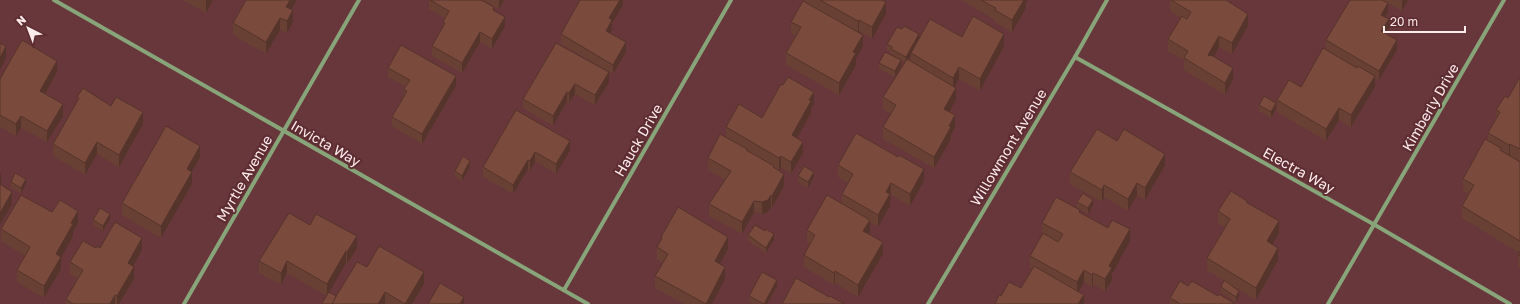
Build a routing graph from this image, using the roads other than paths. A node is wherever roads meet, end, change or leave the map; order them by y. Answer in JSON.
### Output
{"nodes":[{"id":1,"x":54,"y":0,"type":"edge"},
{"id":2,"x":359,"y":0,"type":"edge"},
{"id":3,"x":731,"y":0,"type":"edge"},
{"id":4,"x":1107,"y":0,"type":"edge"},
{"id":5,"x":1504,"y":0,"type":"edge"},
{"id":6,"x":1074,"y":57,"type":"junction"},
{"id":7,"x":284,"y":131,"type":"junction"},
{"id":8,"x":1375,"y":225,"type":"junction"},
{"id":9,"x":564,"y":290,"type":"junction"},
{"id":10,"x":184,"y":304,"type":"edge"},
{"id":11,"x":588,"y":304,"type":"edge"},
{"id":12,"x":928,"y":304,"type":"edge"},
{"id":13,"x":1328,"y":304,"type":"edge"},
{"id":14,"x":1510,"y":304,"type":"edge"}],
"edges":[{"from":1,"to":7,"type":"street","name":"Invicta Way"},
{"from":2,"to":7,"type":"street","name":"Myrtle Avenue"},
{"from":3,"to":9,"type":"street","name":"Hauck Drive"},
{"from":4,"to":6,"type":"street","name":"Willowmont Avenue"},
{"from":5,"to":8,"type":"street","name":"Kimberly Drive"},
{"from":6,"to":8,"type":"street","name":"Electra Way"},
{"from":6,"to":12,"type":"street","name":"Willowmont Avenue"},
{"from":7,"to":9,"type":"street","name":"Invicta Way"},
{"from":7,"to":10,"type":"street","name":"Myrtle Avenue"},
{"from":8,"to":13,"type":"street","name":"Kimberly Drive"},
{"from":8,"to":14,"type":"street","name":"Electra Way"},
{"from":9,"to":11,"type":"street","name":"Invicta Way"}]}
